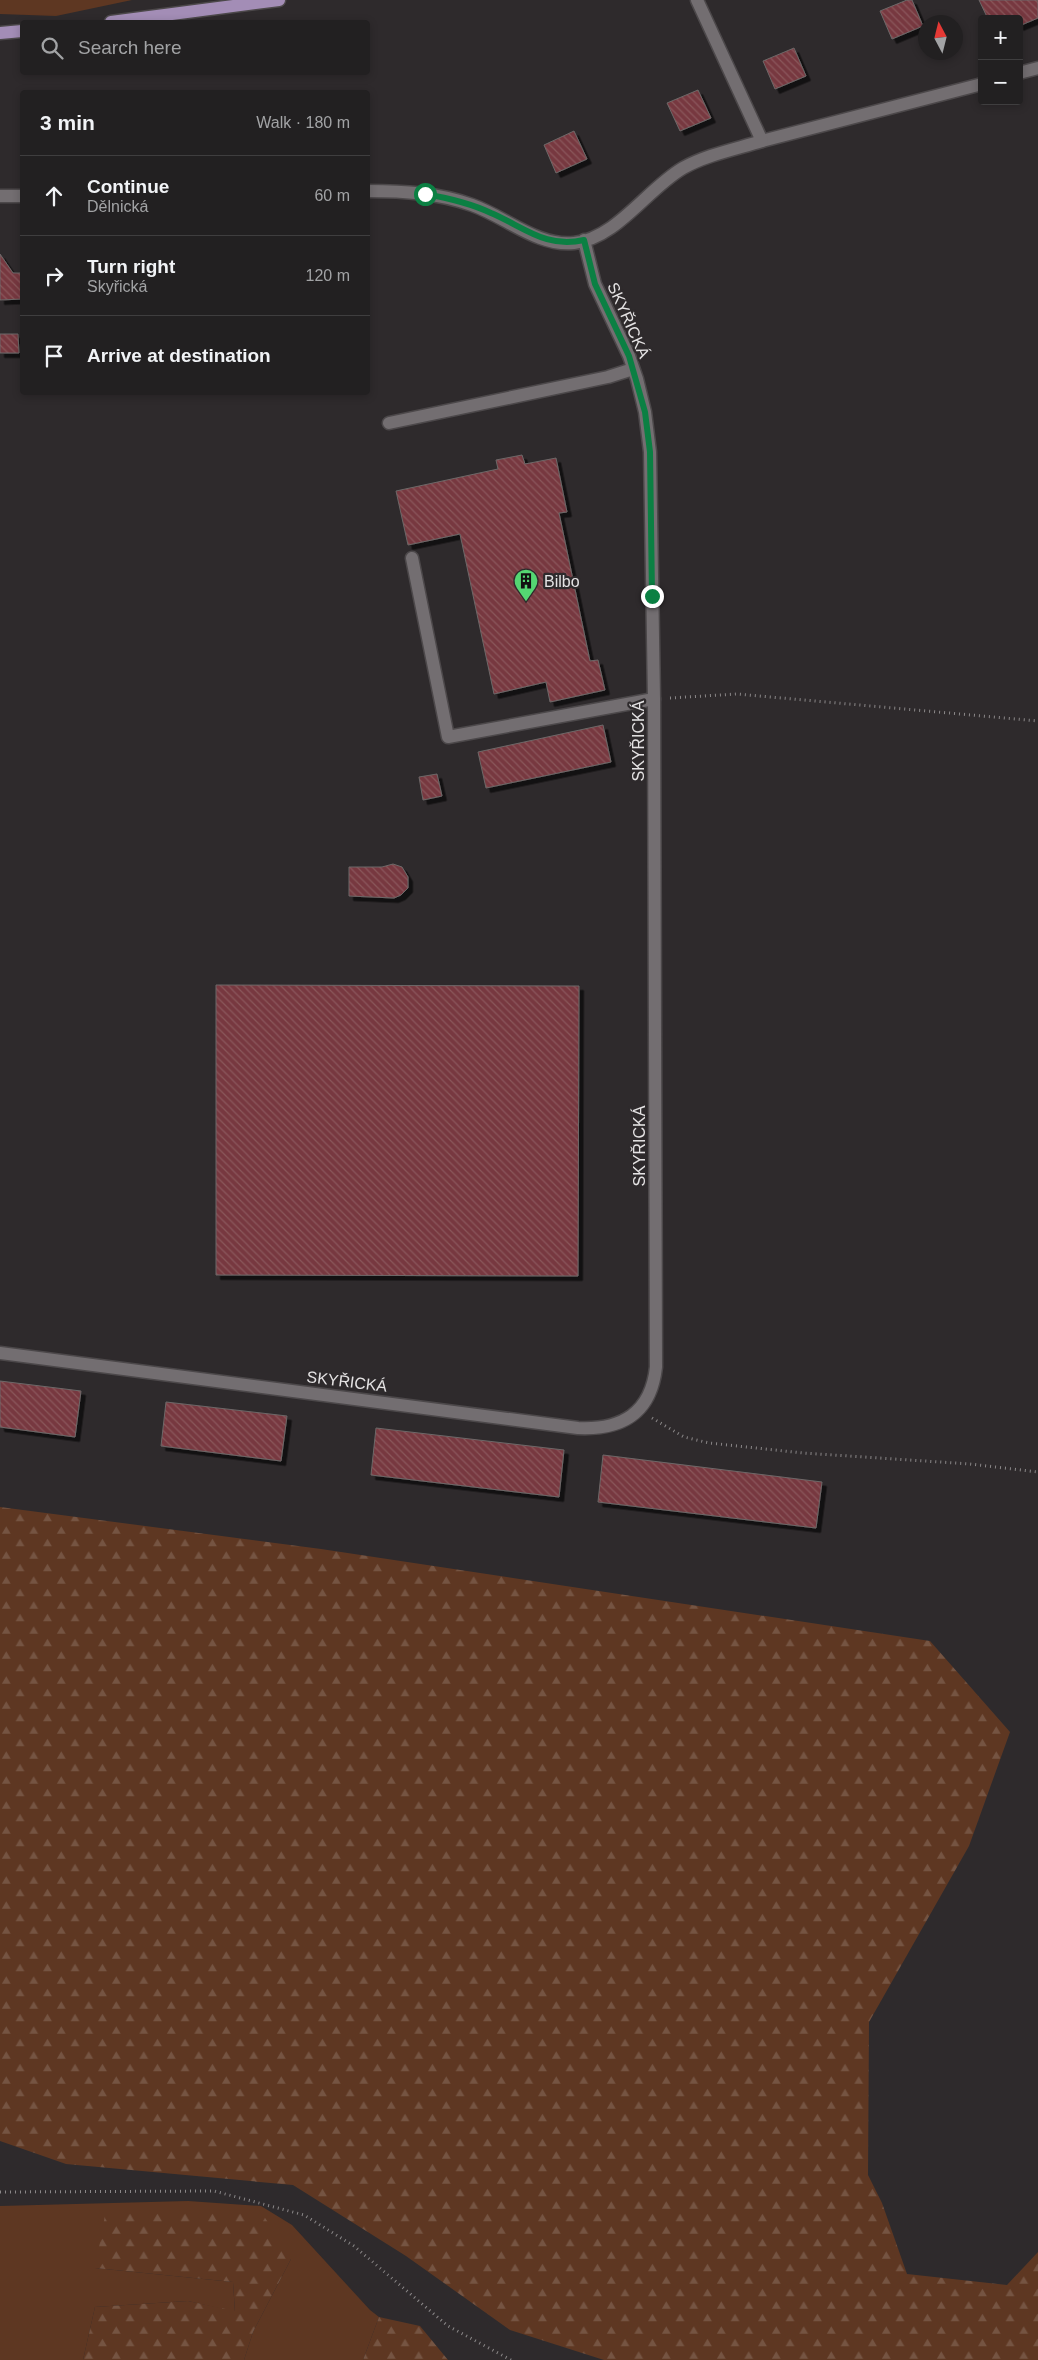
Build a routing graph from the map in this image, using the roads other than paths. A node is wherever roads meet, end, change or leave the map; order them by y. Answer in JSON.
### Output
{"nodes":[{"id":1,"x":278,"y":0,"type":"edge"},
{"id":2,"x":697,"y":0,"type":"edge"},
{"id":3,"x":126,"y":20,"type":"edge"},
{"id":4,"x":20,"y":31,"type":"edge"},
{"id":5,"x":0,"y":33,"type":"edge"},
{"id":6,"x":1038,"y":68,"type":"edge"},
{"id":7,"x":1023,"y":72,"type":"edge"},
{"id":8,"x":978,"y":85,"type":"edge"},
{"id":9,"x":762,"y":140,"type":"junction"},
{"id":10,"x":370,"y":191,"type":"edge"},
{"id":11,"x":0,"y":196,"type":"edge"},
{"id":12,"x":20,"y":196,"type":"edge"},
{"id":13,"x":584,"y":240,"type":"junction"},
{"id":14,"x":634,"y":368,"type":"junction"},
{"id":15,"x":389,"y":423,"type":"dead end"},
{"id":16,"x":412,"y":558,"type":"dead end"},
{"id":17,"x":654,"y":699,"type":"junction"},
{"id":18,"x":0,"y":1353,"type":"edge"}],
"edges":[{"from":1,"to":3,"type":"main road"},
{"from":2,"to":9,"type":"street"},
{"from":4,"to":5,"type":"main road"},
{"from":6,"to":7,"type":"street"},
{"from":8,"to":9,"type":"street"},
{"from":9,"to":13,"type":"street"},
{"from":10,"to":13,"type":"street"},
{"from":11,"to":12,"type":"street"},
{"from":13,"to":14,"type":"street","name":"SKYŘICKÁ"},
{"from":14,"to":15,"type":"street"},
{"from":14,"to":17,"type":"street","name":"SKYŘICKÁ"},
{"from":16,"to":17,"type":"street"},
{"from":17,"to":18,"type":"street","name":"SKYŘICKÁ"}]}
